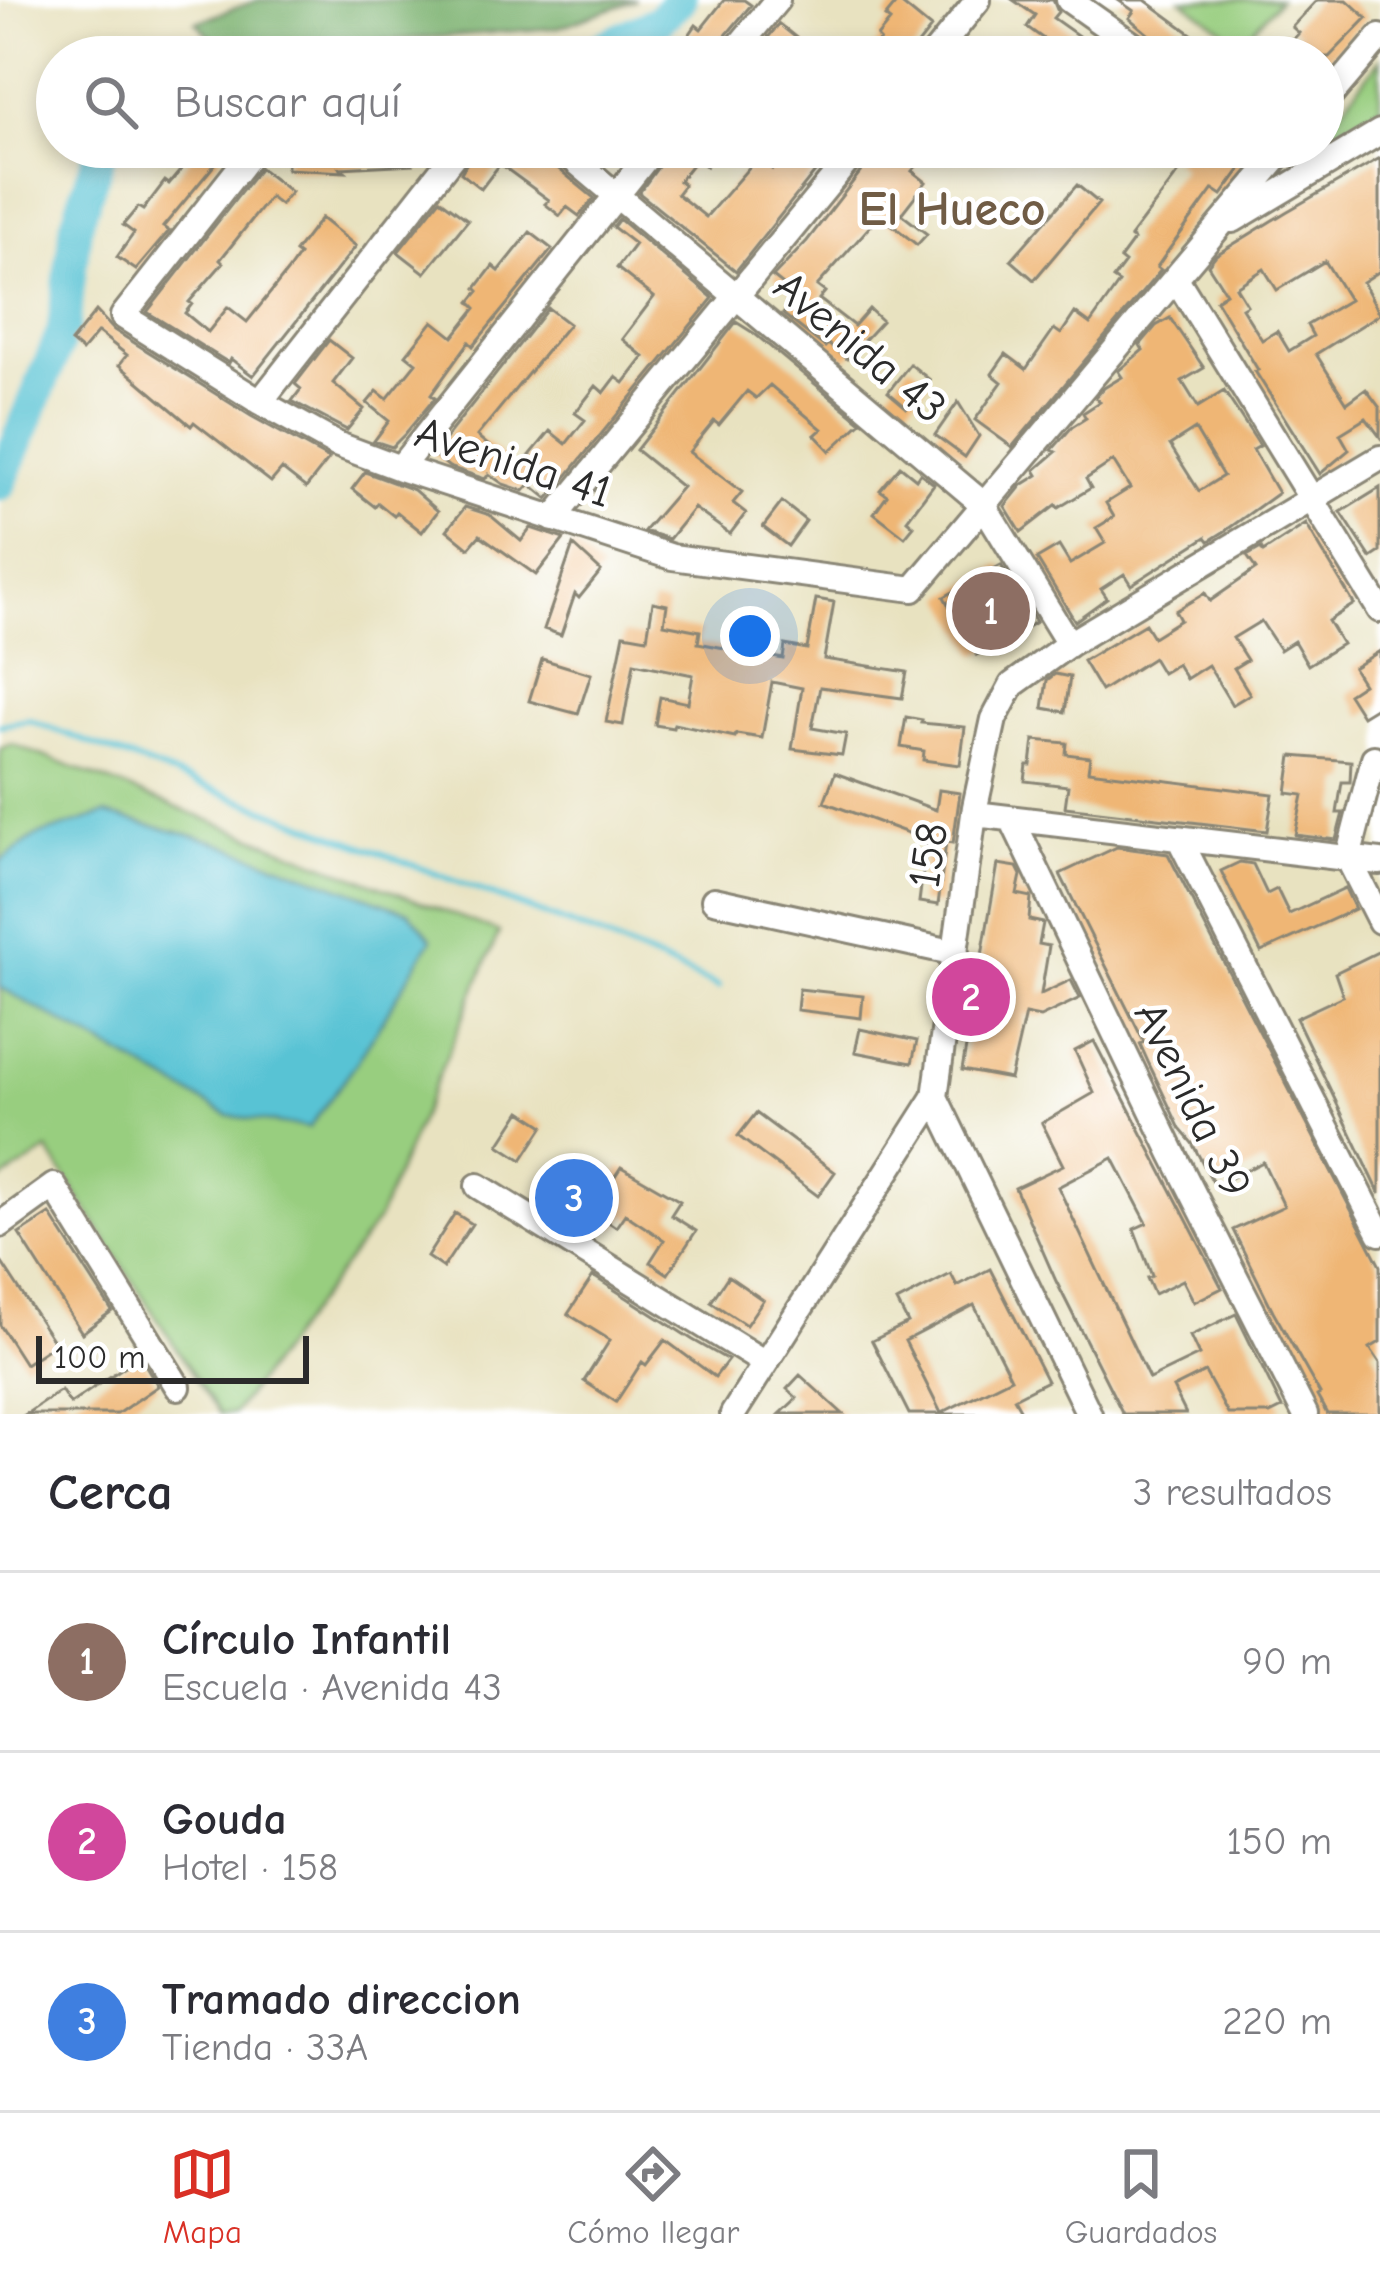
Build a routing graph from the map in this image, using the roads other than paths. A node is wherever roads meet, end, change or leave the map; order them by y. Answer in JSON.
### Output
{"nodes":[{"id":1,"x":777,"y":0,"type":"edge"},
{"id":2,"x":978,"y":0,"type":"edge"},
{"id":3,"x":1069,"y":0,"type":"edge"},
{"id":4,"x":747,"y":36,"type":"edge"},
{"id":5,"x":949,"y":36,"type":"edge"},
{"id":6,"x":1120,"y":36,"type":"edge"},
{"id":7,"x":1380,"y":37,"type":"edge"},
{"id":8,"x":1344,"y":79,"type":"edge"},
{"id":9,"x":1380,"y":132,"type":"edge"},
{"id":10,"x":1344,"y":152,"type":"edge"},
{"id":11,"x":239,"y":168,"type":"edge"},
{"id":12,"x":444,"y":168,"type":"edge"},
{"id":13,"x":583,"y":168,"type":"edge"},
{"id":14,"x":638,"y":168,"type":"edge"},
{"id":15,"x":842,"y":168,"type":"edge"},
{"id":16,"x":1270,"y":168,"type":"edge"},
{"id":17,"x":1317,"y":168,"type":"edge"},
{"id":18,"x":615,"y":196,"type":"junction"},
{"id":19,"x":1215,"y":232,"type":"junction"},
{"id":20,"x":1177,"y":280,"type":"junction"},
{"id":21,"x":737,"y":297,"type":"junction"},
{"id":22,"x":260,"y":402,"type":"junction"},
{"id":23,"x":1380,"y":458,"type":"edge"},
{"id":24,"x":400,"y":468,"type":"junction"},
{"id":25,"x":1314,"y":500,"type":"junction"},
{"id":26,"x":983,"y":504,"type":"junction"},
{"id":27,"x":553,"y":519,"type":"junction"},
{"id":28,"x":1380,"y":610,"type":"edge"},
{"id":29,"x":1069,"y":644,"type":"junction"},
{"id":30,"x":1374,"y":758,"type":"dead end"},
{"id":31,"x":975,"y":814,"type":"junction"},
{"id":32,"x":1012,"y":819,"type":"junction"},
{"id":33,"x":1180,"y":840,"type":"junction"},
{"id":34,"x":1348,"y":858,"type":"junction"},
{"id":35,"x":1380,"y":862,"type":"edge"},
{"id":36,"x":714,"y":900,"type":"dead end"},
{"id":37,"x":1380,"y":920,"type":"edge"},
{"id":38,"x":956,"y":952,"type":"junction"},
{"id":39,"x":935,"y":1097,"type":"junction"},
{"id":40,"x":478,"y":1186,"type":"dead end"},
{"id":41,"x":0,"y":1225,"type":"edge"},
{"id":42,"x":1380,"y":1233,"type":"edge"},
{"id":43,"x":765,"y":1363,"type":"junction"},
{"id":44,"x":178,"y":1387,"type":"dead end"},
{"id":45,"x":733,"y":1414,"type":"edge"},
{"id":46,"x":1089,"y":1414,"type":"edge"},
{"id":47,"x":1306,"y":1414,"type":"edge"}],
"edges":[{"from":1,"to":4,"type":"street"},
{"from":2,"to":5,"type":"street"},
{"from":3,"to":6,"type":"street"},
{"from":7,"to":8,"type":"street"},
{"from":9,"to":10,"type":"street"},
{"from":11,"to":22,"type":"street","name":"Avenida 41"},
{"from":12,"to":22,"type":"street"},
{"from":13,"to":18,"type":"street","name":"Avenida 43"},
{"from":14,"to":18,"type":"street"},
{"from":15,"to":21,"type":"street"},
{"from":16,"to":19,"type":"street"},
{"from":17,"to":19,"type":"street"},
{"from":18,"to":21,"type":"street","name":"Avenida 43"},
{"from":18,"to":24,"type":"street"},
{"from":19,"to":20,"type":"street"},
{"from":20,"to":25,"type":"street"},
{"from":20,"to":26,"type":"street"},
{"from":21,"to":26,"type":"street","name":"Avenida 43"},
{"from":21,"to":27,"type":"street"},
{"from":22,"to":24,"type":"street","name":"Avenida 41"},
{"from":23,"to":25,"type":"street","name":"158"},
{"from":24,"to":27,"type":"street","name":"Avenida 41"},
{"from":25,"to":28,"type":"street"},
{"from":25,"to":29,"type":"street","name":"158"},
{"from":26,"to":27,"type":"street","name":"Avenida 41"},
{"from":26,"to":29,"type":"street","name":"Avenida 43"},
{"from":29,"to":31,"type":"street","name":"158"},
{"from":30,"to":34,"type":"street"},
{"from":31,"to":32,"type":"street"},
{"from":31,"to":38,"type":"street","name":"158"},
{"from":32,"to":33,"type":"street"},
{"from":32,"to":47,"type":"street","name":"Avenida 39"},
{"from":33,"to":34,"type":"street"},
{"from":33,"to":42,"type":"street"},
{"from":34,"to":35,"type":"street"},
{"from":34,"to":37,"type":"street"},
{"from":36,"to":38,"type":"street"},
{"from":38,"to":39,"type":"street","name":"158"},
{"from":39,"to":43,"type":"street","name":"158"},
{"from":39,"to":46,"type":"street"},
{"from":40,"to":43,"type":"street"},
{"from":41,"to":44,"type":"street"},
{"from":43,"to":45,"type":"street","name":"158"}]}
